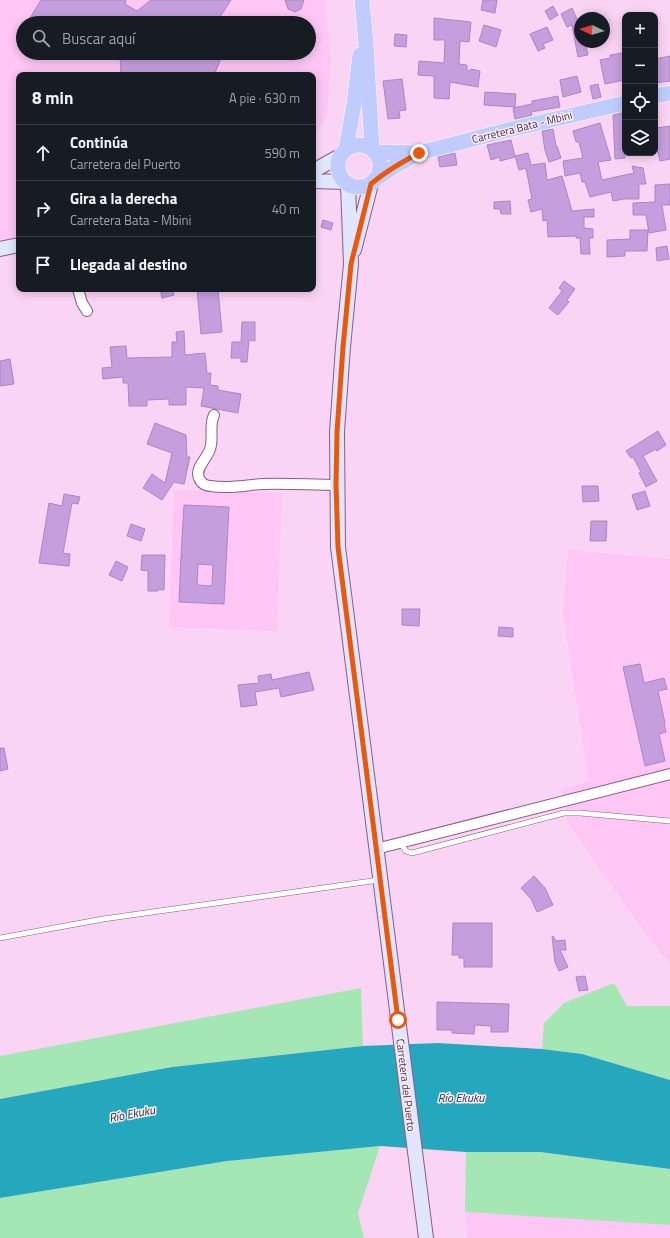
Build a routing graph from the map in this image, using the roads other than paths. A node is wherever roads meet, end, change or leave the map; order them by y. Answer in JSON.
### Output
{"nodes":[{"id":1,"x":362,"y":0,"type":"edge"},
{"id":2,"x":363,"y":22,"type":"junction"},
{"id":3,"x":670,"y":93,"type":"edge"},
{"id":4,"x":658,"y":95,"type":"edge"},
{"id":5,"x":622,"y":104,"type":"edge"},
{"id":6,"x":373,"y":151,"type":"junction"},
{"id":7,"x":343,"y":152,"type":"junction"},
{"id":8,"x":419,"y":153,"type":"junction"},
{"id":9,"x":316,"y":169,"type":"edge"},
{"id":10,"x":316,"y":181,"type":"edge"},
{"id":11,"x":374,"y":181,"type":"junction"},
{"id":12,"x":346,"y":184,"type":"junction"},
{"id":13,"x":16,"y":246,"type":"edge"},
{"id":14,"x":0,"y":249,"type":"edge"},
{"id":15,"x":351,"y":264,"type":"junction"},
{"id":16,"x":79,"y":292,"type":"edge"},
{"id":17,"x":87,"y":311,"type":"dead end"},
{"id":18,"x":214,"y":416,"type":"dead end"},
{"id":19,"x":336,"y":485,"type":"junction"},
{"id":20,"x":670,"y":774,"type":"edge"},
{"id":21,"x":670,"y":821,"type":"edge"},
{"id":22,"x":400,"y":843,"type":"junction"},
{"id":23,"x":376,"y":849,"type":"junction"},
{"id":24,"x":380,"y":880,"type":"junction"},
{"id":25,"x":0,"y":938,"type":"edge"},
{"id":26,"x":426,"y":1238,"type":"edge"}],
"edges":[{"from":1,"to":2,"type":"main road"},
{"from":2,"to":6,"type":"main road"},
{"from":2,"to":7,"type":"main road"},
{"from":3,"to":4,"type":"main road"},
{"from":5,"to":8,"type":"main road","name":"Carretera Bata - Mbini"},
{"from":6,"to":7,"type":"main road"},
{"from":6,"to":8,"type":"main road","name":"Carretera Bata - Mbini"},
{"from":6,"to":11,"type":"main road"},
{"from":7,"to":9,"type":"main road"},
{"from":7,"to":12,"type":"main road"},
{"from":8,"to":11,"type":"main road","name":"Carretera Bata - Mbini"},
{"from":10,"to":12,"type":"main road"},
{"from":11,"to":12,"type":"main road"},
{"from":11,"to":15,"type":"main road","name":"Carretera del Puerto"},
{"from":12,"to":15,"type":"main road","name":"Carretera del Puerto"},
{"from":13,"to":14,"type":"main road"},
{"from":15,"to":19,"type":"main road","name":"Carretera del Puerto"},
{"from":16,"to":17,"type":"street"},
{"from":18,"to":19,"type":"street"},
{"from":19,"to":23,"type":"main road","name":"Carretera del Puerto"},
{"from":20,"to":22,"type":"street"},
{"from":21,"to":22,"type":"lane"},
{"from":22,"to":23,"type":"street"},
{"from":23,"to":24,"type":"main road","name":"Carretera del Puerto"},
{"from":24,"to":25,"type":"lane"},
{"from":24,"to":26,"type":"main road","name":"Carretera del Puerto"}]}
